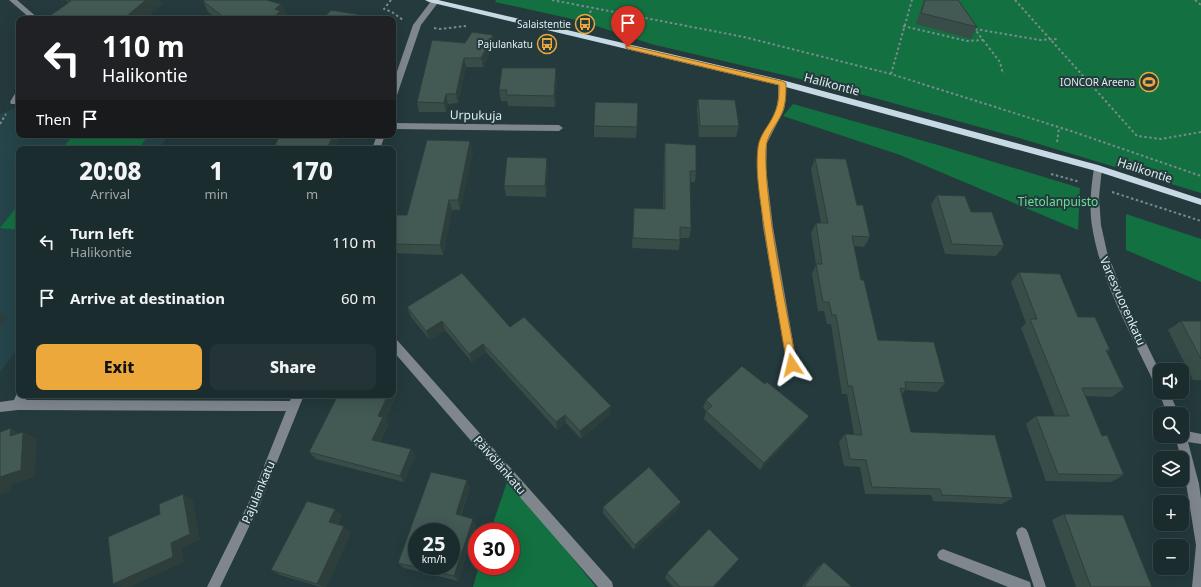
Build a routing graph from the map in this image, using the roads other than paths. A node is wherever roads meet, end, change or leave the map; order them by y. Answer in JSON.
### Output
{"nodes":[{"id":1,"x":13,"y":0,"type":"edge"},
{"id":2,"x":433,"y":0,"type":"edge"},
{"id":3,"x":32,"y":16,"type":"edge"},
{"id":4,"x":782,"y":83,"type":"junction"},
{"id":5,"x":396,"y":85,"type":"edge"},
{"id":6,"x":396,"y":126,"type":"edge"},
{"id":7,"x":559,"y":128,"type":"dead end"},
{"id":8,"x":1098,"y":168,"type":"junction"},
{"id":9,"x":1201,"y":202,"type":"edge"},
{"id":10,"x":396,"y":345,"type":"edge"},
{"id":11,"x":792,"y":365,"type":"dead end"},
{"id":12,"x":1153,"y":369,"type":"edge"},
{"id":13,"x":20,"y":400,"type":"edge"},
{"id":14,"x":296,"y":401,"type":"edge"},
{"id":15,"x":0,"y":407,"type":"edge"},
{"id":16,"x":1189,"y":436,"type":"edge"},
{"id":17,"x":1201,"y":439,"type":"edge"},
{"id":18,"x":1184,"y":443,"type":"edge"},
{"id":19,"x":1022,"y":532,"type":"dead end"},
{"id":20,"x":1201,"y":543,"type":"edge"},
{"id":21,"x":1201,"y":547,"type":"edge"},
{"id":22,"x":943,"y":555,"type":"dead end"},
{"id":23,"x":213,"y":587,"type":"edge"},
{"id":24,"x":607,"y":587,"type":"edge"},
{"id":25,"x":1025,"y":587,"type":"edge"},
{"id":26,"x":1040,"y":587,"type":"edge"},
{"id":27,"x":1198,"y":587,"type":"edge"}],
"edges":[{"from":1,"to":3,"type":"street"},
{"from":2,"to":4,"type":"main road","name":"Halikontie"},
{"from":2,"to":5,"type":"street"},
{"from":4,"to":8,"type":"main road","name":"Halikontie"},
{"from":4,"to":11,"type":"street"},
{"from":6,"to":7,"type":"street","name":"Urpukuja"},
{"from":8,"to":9,"type":"main road","name":"Halikontie"},
{"from":8,"to":12,"type":"street","name":"Varesvuorenkatu"},
{"from":10,"to":24,"type":"street","name":"Päivölänkatu"},
{"from":13,"to":14,"type":"street"},
{"from":13,"to":15,"type":"street"},
{"from":14,"to":23,"type":"street","name":"Pajulankatu"},
{"from":16,"to":17,"type":"street"},
{"from":18,"to":20,"type":"street"},
{"from":19,"to":26,"type":"street"},
{"from":21,"to":27,"type":"street"},
{"from":22,"to":25,"type":"street"}]}
